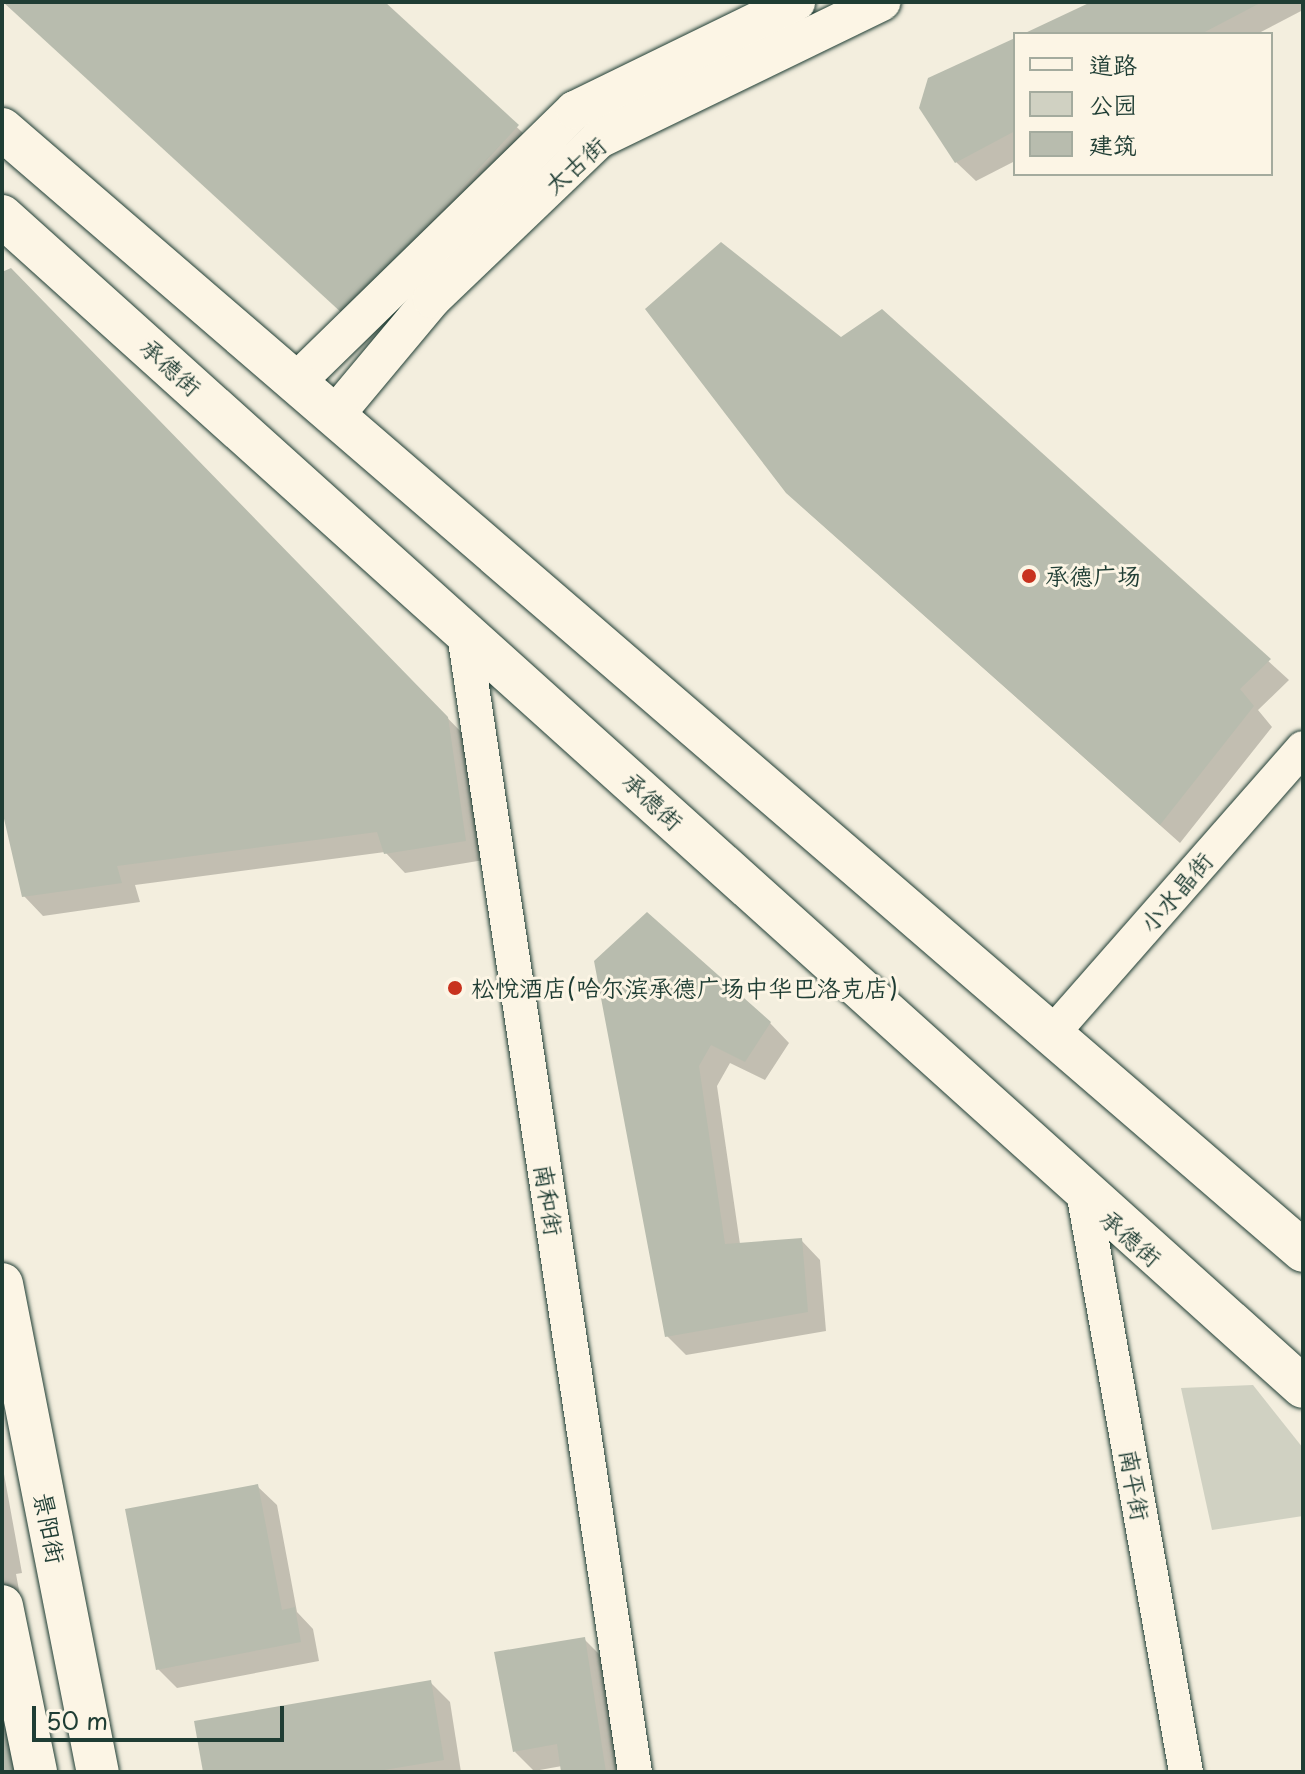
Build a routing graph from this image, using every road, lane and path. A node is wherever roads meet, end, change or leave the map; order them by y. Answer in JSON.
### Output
{"nodes":[{"id":1,"x":796,"y":2,"type":"edge"},
{"id":2,"x":881,"y":2,"type":"edge"},
{"id":3,"x":2,"y":129,"type":"edge"},
{"id":4,"x":2,"y":216,"type":"edge"},
{"id":5,"x":295,"y":383,"type":"junction"},
{"id":6,"x":335,"y":415,"type":"junction"},
{"id":7,"x":463,"y":627,"type":"junction"},
{"id":8,"x":1303,"y":748,"type":"edge"},
{"id":9,"x":1050,"y":1036,"type":"junction"},
{"id":10,"x":1084,"y":1197,"type":"junction"},
{"id":11,"x":1303,"y":1251,"type":"edge"},
{"id":12,"x":2,"y":1284,"type":"edge"},
{"id":13,"x":1303,"y":1387,"type":"edge"},
{"id":14,"x":2,"y":1606,"type":"edge"},
{"id":15,"x":36,"y":1772,"type":"edge"},
{"id":16,"x":98,"y":1772,"type":"edge"},
{"id":17,"x":635,"y":1772,"type":"edge"},
{"id":18,"x":1186,"y":1772,"type":"edge"}],
"edges":[{"from":1,"to":5,"type":"main road","name":"太古街"},
{"from":2,"to":6,"type":"main road","name":"太古街"},
{"from":3,"to":5,"type":"main road"},
{"from":4,"to":7,"type":"main road","name":"承德街"},
{"from":5,"to":6,"type":"main road"},
{"from":6,"to":9,"type":"main road"},
{"from":7,"to":10,"type":"main road","name":"承德街"},
{"from":7,"to":17,"type":"street","name":"南和街"},
{"from":8,"to":9,"type":"street","name":"小水晶街"},
{"from":9,"to":11,"type":"main road"},
{"from":10,"to":13,"type":"main road","name":"承德街"},
{"from":10,"to":18,"type":"street","name":"南平街"},
{"from":12,"to":16,"type":"main road","name":"景阳街"},
{"from":14,"to":15,"type":"main road"}]}
